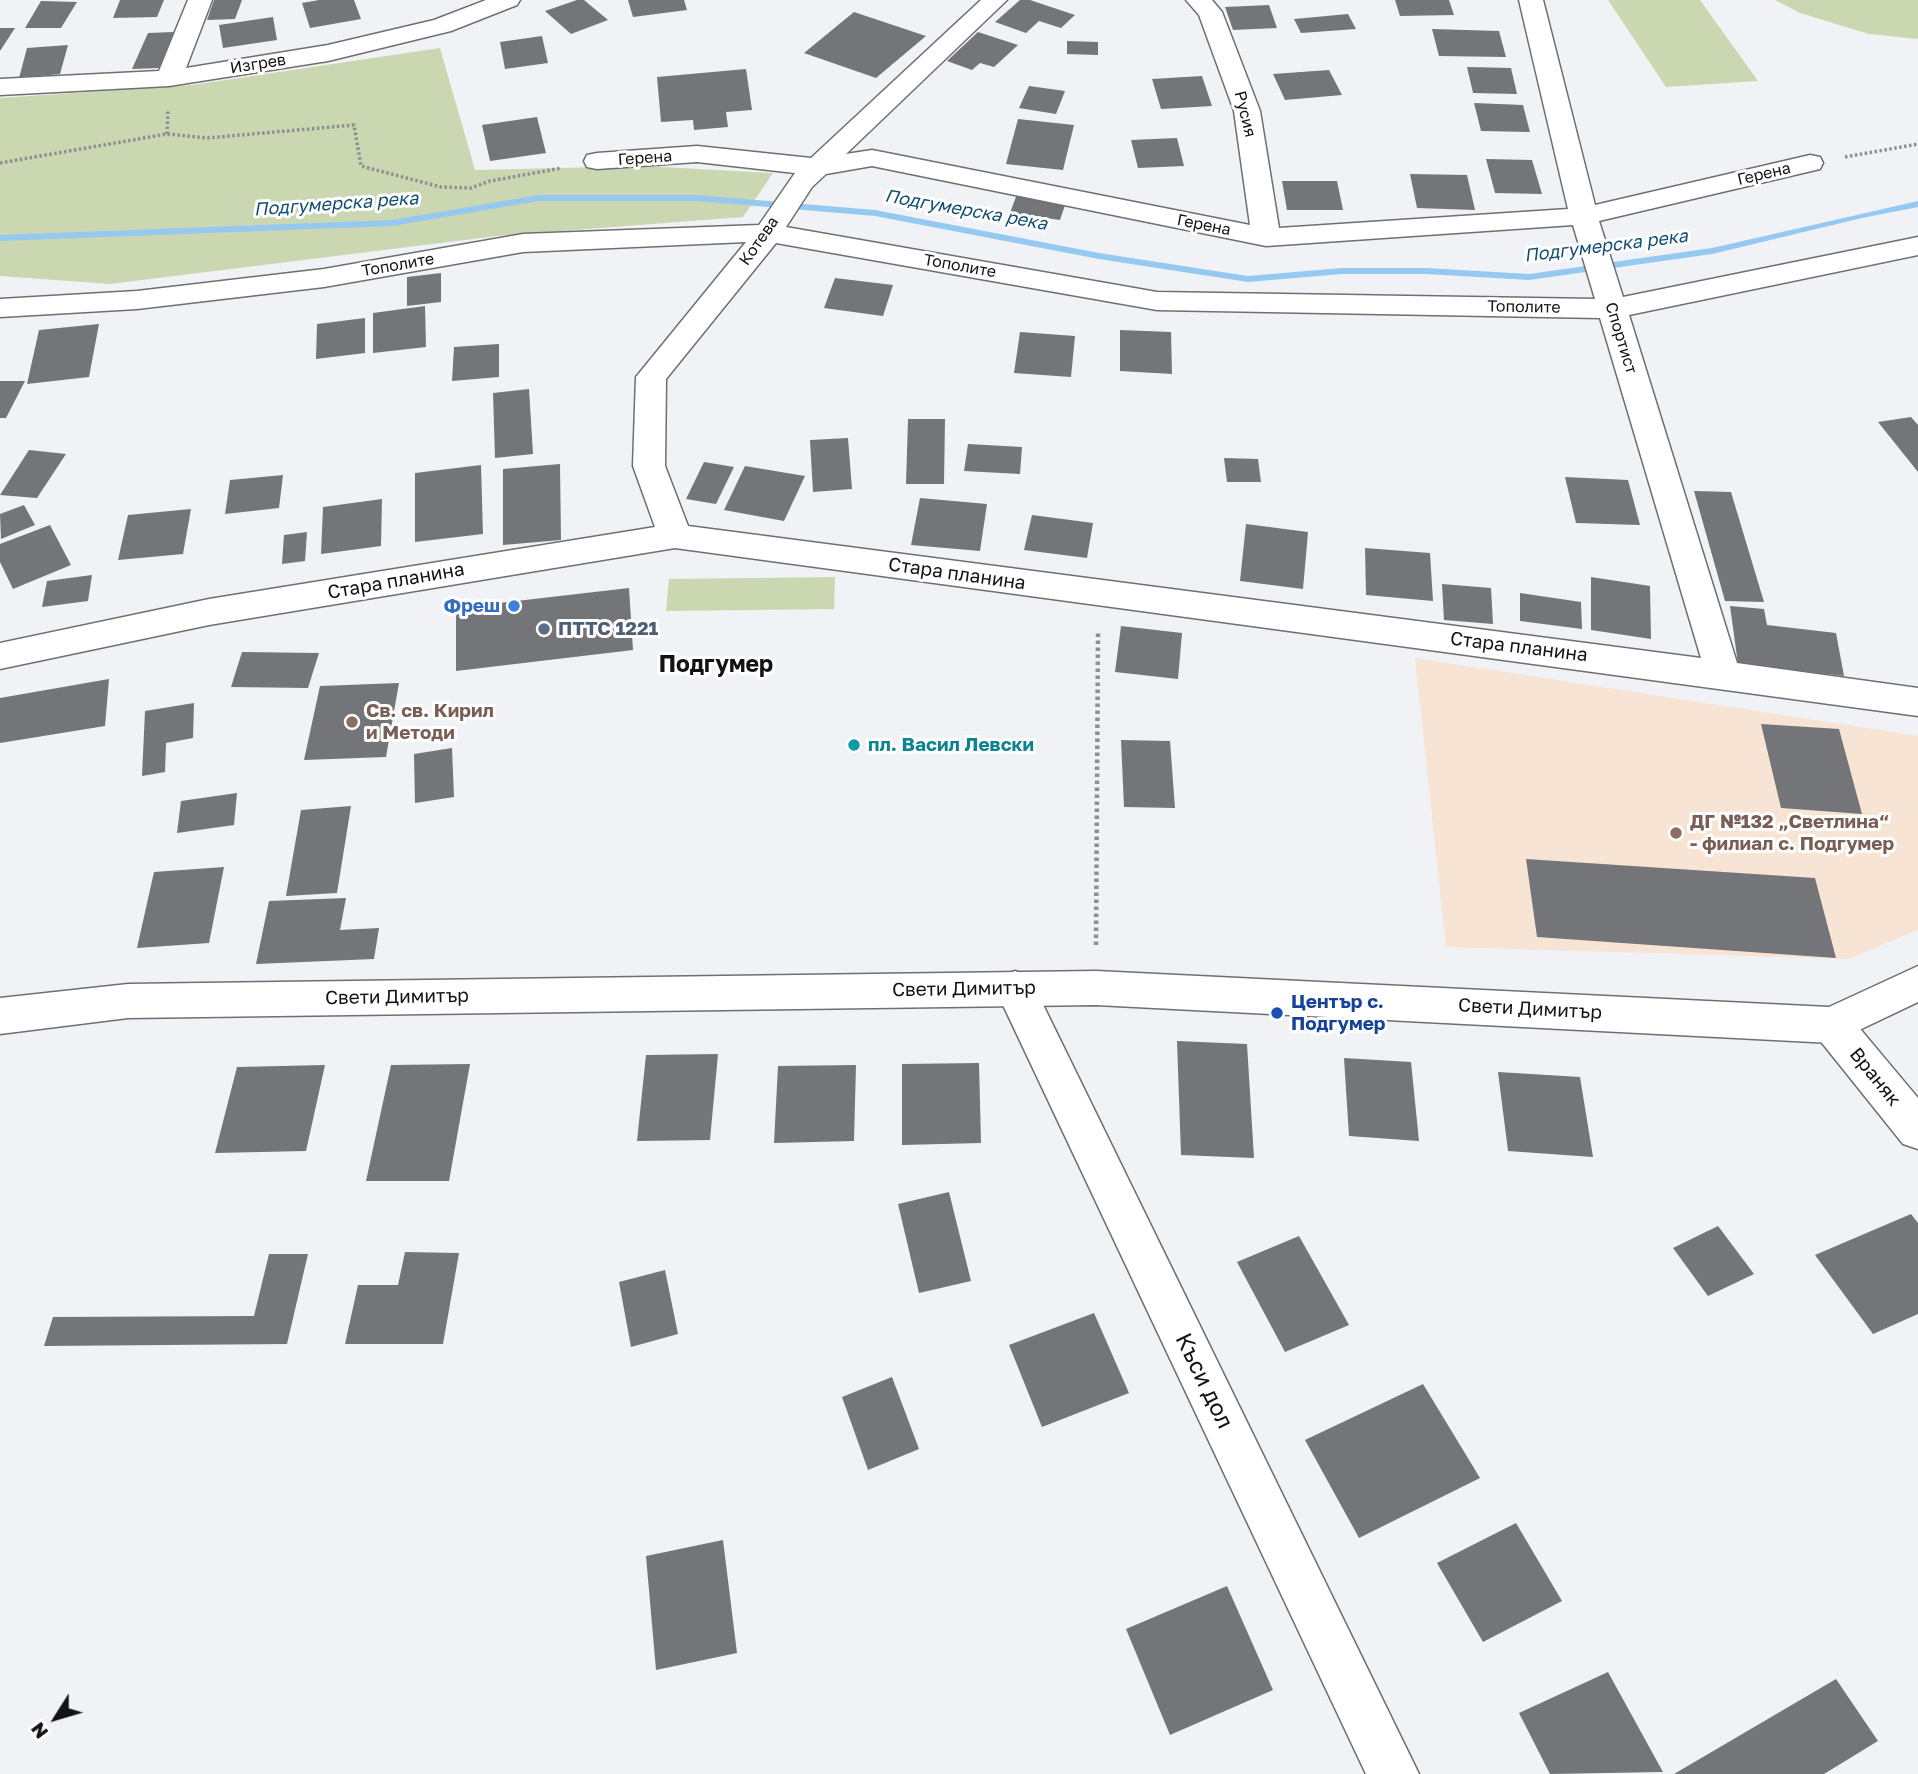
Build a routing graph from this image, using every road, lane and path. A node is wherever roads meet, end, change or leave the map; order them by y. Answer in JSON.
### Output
{"nodes":[{"id":1,"x":200,"y":0,"type":"edge"},
{"id":2,"x":508,"y":0,"type":"edge"},
{"id":3,"x":995,"y":0,"type":"edge"},
{"id":4,"x":1198,"y":0,"type":"edge"},
{"id":5,"x":1531,"y":0,"type":"edge"},
{"id":6,"x":169,"y":78,"type":"junction"},
{"id":7,"x":0,"y":87,"type":"edge"},
{"id":8,"x":1918,"y":144,"type":"edge"},
{"id":9,"x":597,"y":161,"type":"joint"},
{"id":10,"x":0,"y":163,"type":"edge"},
{"id":11,"x":1810,"y":163,"type":"joint"},
{"id":12,"x":809,"y":174,"type":"junction"},
{"id":13,"x":1584,"y":216,"type":"junction"},
{"id":14,"x":774,"y":223,"type":"junction"},
{"id":15,"x":1266,"y":237,"type":"junction"},
{"id":16,"x":1918,"y":246,"type":"edge"},
{"id":17,"x":1604,"y":281,"type":"junction"},
{"id":18,"x":0,"y":308,"type":"edge"},
{"id":19,"x":675,"y":536,"type":"junction"},
{"id":20,"x":1098,"y":593,"type":"junction"},
{"id":21,"x":0,"y":656,"type":"edge"},
{"id":22,"x":1723,"y":674,"type":"junction"},
{"id":23,"x":1918,"y":702,"type":"edge"},
{"id":24,"x":1918,"y":983,"type":"edge"},
{"id":25,"x":1015,"y":988,"type":"junction"},
{"id":26,"x":1096,"y":988,"type":"junction"},
{"id":27,"x":0,"y":1016,"type":"edge"},
{"id":28,"x":1832,"y":1025,"type":"junction"},
{"id":29,"x":1918,"y":1130,"type":"edge"},
{"id":30,"x":1393,"y":1774,"type":"edge"}],
"edges":[{"from":1,"to":6,"type":"street"},
{"from":2,"to":6,"type":"street","name":"Изгрев"},
{"from":3,"to":12,"type":"street","name":"Котева"},
{"from":4,"to":15,"type":"street","name":"Русия"},
{"from":5,"to":13,"type":"street","name":"Спортист"},
{"from":6,"to":7,"type":"street","name":"Изгрев"},
{"from":8,"to":11,"type":"path"},
{"from":9,"to":10,"type":"path"},
{"from":9,"to":12,"type":"street","name":"Герена"},
{"from":11,"to":13,"type":"street","name":"Герена"},
{"from":12,"to":14,"type":"street","name":"Котева"},
{"from":12,"to":15,"type":"street","name":"Герена"},
{"from":13,"to":15,"type":"street","name":"Герена"},
{"from":13,"to":17,"type":"street","name":"Спортист"},
{"from":14,"to":17,"type":"street","name":"Тополите"},
{"from":14,"to":18,"type":"street","name":"Тополите"},
{"from":14,"to":19,"type":"street","name":"Котева"},
{"from":16,"to":17,"type":"street","name":"Тополите"},
{"from":17,"to":22,"type":"street","name":"Спортист"},
{"from":19,"to":20,"type":"street","name":"Стара планина"},
{"from":19,"to":21,"type":"street","name":"Стара планина"},
{"from":20,"to":22,"type":"street","name":"Стара планина"},
{"from":20,"to":26,"type":"path"},
{"from":22,"to":23,"type":"street","name":"Стара планина"},
{"from":24,"to":28,"type":"street","name":"Свети Димитър"},
{"from":25,"to":26,"type":"street","name":"Свети Димитър"},
{"from":25,"to":27,"type":"street","name":"Свети Димитър"},
{"from":25,"to":30,"type":"street","name":"Къси дол"},
{"from":26,"to":28,"type":"street","name":"Свети Димитър"},
{"from":28,"to":29,"type":"street","name":"Враняк"}]}
